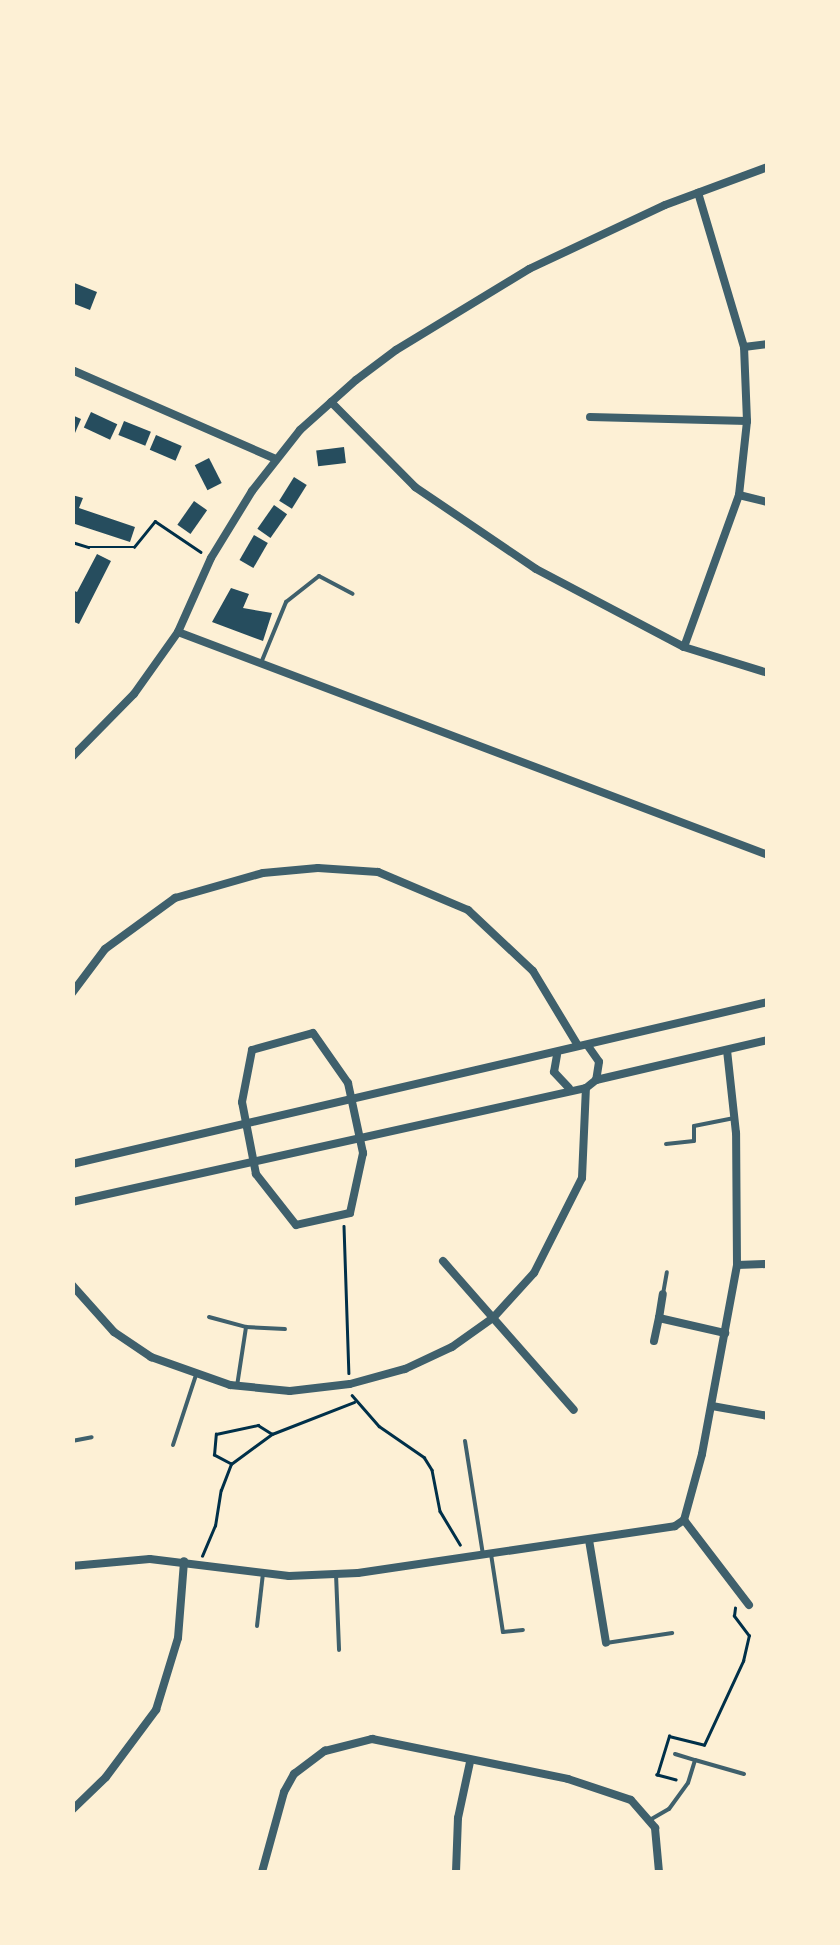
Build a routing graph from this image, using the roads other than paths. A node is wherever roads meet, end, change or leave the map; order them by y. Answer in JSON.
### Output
{"nodes":[{"id":1,"x":768,"y":167,"type":"edge"},
{"id":2,"x":698,"y":193,"type":"junction"},
{"id":3,"x":768,"y":344,"type":"edge"},
{"id":4,"x":744,"y":347,"type":"junction"},
{"id":5,"x":72,"y":370,"type":"edge"},
{"id":6,"x":331,"y":402,"type":"junction"},
{"id":7,"x":590,"y":417,"type":"dead end"},
{"id":8,"x":748,"y":421,"type":"junction"},
{"id":9,"x":276,"y":459,"type":"junction"},
{"id":10,"x":738,"y":495,"type":"junction"},
{"id":11,"x":768,"y":502,"type":"edge"},
{"id":12,"x":353,"y":594,"type":"dead end"},
{"id":13,"x":178,"y":632,"type":"junction"},
{"id":14,"x":684,"y":648,"type":"junction"},
{"id":15,"x":261,"y":663,"type":"junction"},
{"id":16,"x":768,"y":673,"type":"edge"},
{"id":17,"x":72,"y":757,"type":"edge"},
{"id":18,"x":768,"y":855,"type":"edge"},
{"id":19,"x":72,"y":993,"type":"edge"},
{"id":20,"x":768,"y":1002,"type":"edge"},
{"id":21,"x":768,"y":1040,"type":"edge"},
{"id":22,"x":578,"y":1044,"type":"junction"},
{"id":23,"x":588,"y":1046,"type":"junction"},
{"id":24,"x":727,"y":1050,"type":"junction"},
{"id":25,"x":557,"y":1054,"type":"junction"},
{"id":26,"x":596,"y":1080,"type":"junction"},
{"id":27,"x":569,"y":1088,"type":"junction"},
{"id":28,"x":586,"y":1088,"type":"junction"},
{"id":29,"x":353,"y":1096,"type":"junction"},
{"id":30,"x":734,"y":1118,"type":"junction"},
{"id":31,"x":243,"y":1122,"type":"junction"},
{"id":32,"x":362,"y":1136,"type":"junction"},
{"id":33,"x":666,"y":1144,"type":"dead end"},
{"id":34,"x":251,"y":1162,"type":"junction"},
{"id":35,"x":72,"y":1164,"type":"edge"},
{"id":36,"x":72,"y":1202,"type":"edge"},
{"id":37,"x":443,"y":1260,"type":"dead end"},
{"id":38,"x":768,"y":1264,"type":"edge"},
{"id":39,"x":737,"y":1265,"type":"junction"},
{"id":40,"x":667,"y":1272,"type":"dead end"},
{"id":41,"x":72,"y":1285,"type":"edge"},
{"id":42,"x":663,"y":1294,"type":"joint"},
{"id":43,"x":210,"y":1317,"type":"dead end"},
{"id":44,"x":493,"y":1318,"type":"junction"},
{"id":45,"x":658,"y":1318,"type":"junction"},
{"id":46,"x":246,"y":1327,"type":"junction"},
{"id":47,"x":285,"y":1329,"type":"dead end"},
{"id":48,"x":725,"y":1333,"type":"junction"},
{"id":49,"x":654,"y":1341,"type":"dead end"},
{"id":50,"x":196,"y":1375,"type":"junction"},
{"id":51,"x":237,"y":1386,"type":"junction"},
{"id":52,"x":712,"y":1406,"type":"junction"},
{"id":53,"x":574,"y":1410,"type":"dead end"},
{"id":54,"x":768,"y":1416,"type":"edge"},
{"id":55,"x":92,"y":1437,"type":"dead end"},
{"id":56,"x":72,"y":1441,"type":"edge"},
{"id":57,"x":465,"y":1441,"type":"dead end"},
{"id":58,"x":173,"y":1445,"type":"dead end"},
{"id":59,"x":684,"y":1520,"type":"junction"},
{"id":60,"x":588,"y":1540,"type":"junction"},
{"id":61,"x":487,"y":1554,"type":"junction"},
{"id":62,"x":184,"y":1562,"type":"junction"},
{"id":63,"x":72,"y":1566,"type":"edge"},
{"id":64,"x":263,"y":1572,"type":"junction"},
{"id":65,"x":336,"y":1574,"type":"junction"},
{"id":66,"x":749,"y":1605,"type":"dead end"},
{"id":67,"x":258,"y":1626,"type":"dead end"},
{"id":68,"x":522,"y":1630,"type":"dead end"},
{"id":69,"x":672,"y":1633,"type":"dead end"},
{"id":70,"x":606,"y":1643,"type":"joint"},
{"id":71,"x":338,"y":1650,"type":"dead end"},
{"id":72,"x":674,"y":1754,"type":"dead end"},
{"id":73,"x":696,"y":1760,"type":"junction"},
{"id":74,"x":470,"y":1762,"type":"junction"},
{"id":75,"x":744,"y":1774,"type":"dead end"},
{"id":76,"x":72,"y":1810,"type":"edge"},
{"id":77,"x":648,"y":1820,"type":"junction"},
{"id":78,"x":262,"y":1872,"type":"edge"},
{"id":79,"x":456,"y":1872,"type":"edge"},
{"id":80,"x":658,"y":1872,"type":"edge"}],
"edges":[{"from":1,"to":2,"type":"street"},
{"from":2,"to":4,"type":"street"},
{"from":2,"to":6,"type":"street"},
{"from":3,"to":4,"type":"street"},
{"from":4,"to":8,"type":"street"},
{"from":5,"to":9,"type":"street"},
{"from":6,"to":9,"type":"street"},
{"from":6,"to":14,"type":"street"},
{"from":7,"to":8,"type":"street"},
{"from":8,"to":10,"type":"street"},
{"from":9,"to":13,"type":"street"},
{"from":10,"to":11,"type":"street"},
{"from":10,"to":14,"type":"street"},
{"from":12,"to":15,"type":"lane"},
{"from":13,"to":15,"type":"street"},
{"from":13,"to":17,"type":"street"},
{"from":14,"to":16,"type":"street"},
{"from":15,"to":18,"type":"street"},
{"from":19,"to":22,"type":"street"},
{"from":20,"to":23,"type":"street"},
{"from":21,"to":24,"type":"street"},
{"from":22,"to":23,"type":"street"},
{"from":22,"to":25,"type":"street"},
{"from":23,"to":26,"type":"street"},
{"from":24,"to":26,"type":"street"},
{"from":24,"to":30,"type":"street"},
{"from":25,"to":27,"type":"street"},
{"from":25,"to":29,"type":"street"},
{"from":26,"to":28,"type":"street"},
{"from":27,"to":28,"type":"street"},
{"from":27,"to":32,"type":"street"},
{"from":28,"to":44,"type":"street"},
{"from":29,"to":31,"type":"street"},
{"from":29,"to":31,"type":"street"},
{"from":29,"to":32,"type":"street"},
{"from":30,"to":33,"type":"lane"},
{"from":30,"to":39,"type":"street"},
{"from":31,"to":34,"type":"street"},
{"from":31,"to":35,"type":"street"},
{"from":32,"to":34,"type":"street"},
{"from":32,"to":34,"type":"street"},
{"from":34,"to":36,"type":"street"},
{"from":37,"to":44,"type":"street"},
{"from":38,"to":39,"type":"street"},
{"from":39,"to":48,"type":"street"},
{"from":40,"to":42,"type":"lane"},
{"from":41,"to":50,"type":"street"},
{"from":42,"to":45,"type":"street"},
{"from":43,"to":46,"type":"lane"},
{"from":44,"to":51,"type":"street"},
{"from":44,"to":53,"type":"street"},
{"from":45,"to":48,"type":"street"},
{"from":45,"to":49,"type":"street"},
{"from":46,"to":47,"type":"lane"},
{"from":46,"to":51,"type":"lane"},
{"from":48,"to":52,"type":"street"},
{"from":50,"to":51,"type":"street"},
{"from":50,"to":58,"type":"lane"},
{"from":52,"to":54,"type":"street"},
{"from":52,"to":59,"type":"street"},
{"from":55,"to":56,"type":"lane"},
{"from":57,"to":61,"type":"lane"},
{"from":59,"to":60,"type":"street"},
{"from":59,"to":66,"type":"street"},
{"from":60,"to":61,"type":"street"},
{"from":60,"to":70,"type":"street"},
{"from":61,"to":65,"type":"street"},
{"from":61,"to":68,"type":"lane"},
{"from":62,"to":63,"type":"street"},
{"from":62,"to":64,"type":"street"},
{"from":62,"to":76,"type":"street"},
{"from":64,"to":65,"type":"street"},
{"from":64,"to":67,"type":"lane"},
{"from":65,"to":71,"type":"lane"},
{"from":69,"to":70,"type":"lane"},
{"from":72,"to":73,"type":"lane"},
{"from":73,"to":75,"type":"lane"},
{"from":73,"to":77,"type":"lane"},
{"from":74,"to":77,"type":"street"},
{"from":74,"to":78,"type":"street"},
{"from":74,"to":79,"type":"street"},
{"from":77,"to":80,"type":"street"}]}
